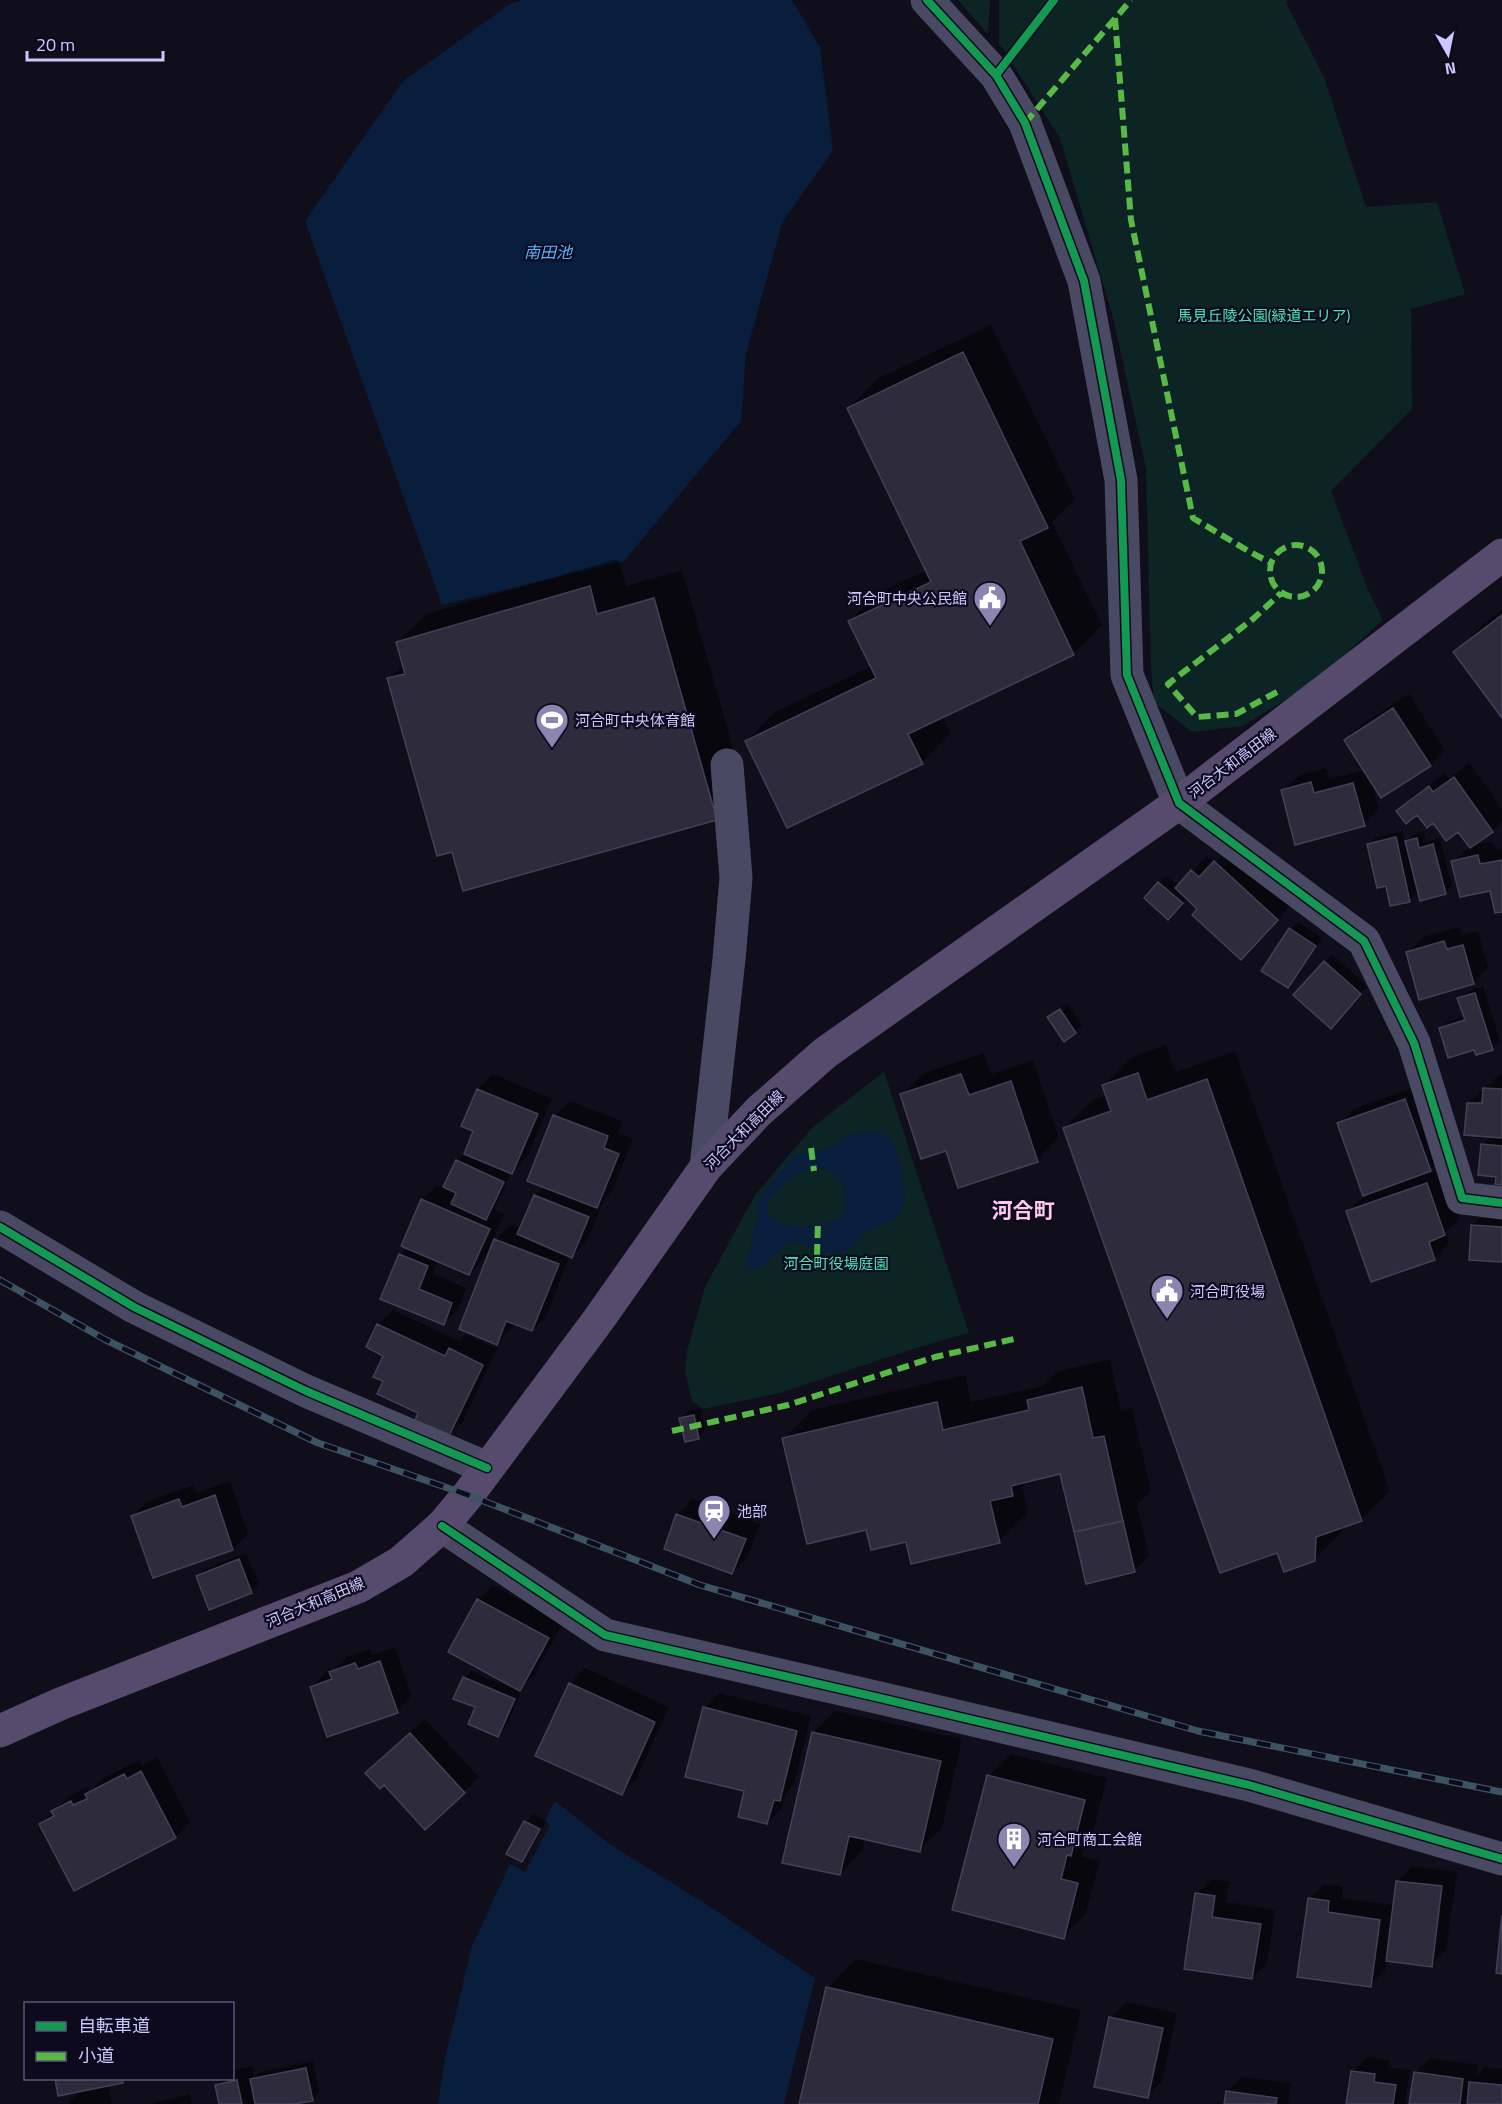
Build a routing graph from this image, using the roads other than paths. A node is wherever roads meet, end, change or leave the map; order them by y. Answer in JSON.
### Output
{"nodes":[{"id":1,"x":927,"y":0,"type":"edge"},
{"id":2,"x":1502,"y":555,"type":"edge"},
{"id":3,"x":727,"y":765,"type":"dead end"},
{"id":4,"x":1179,"y":803,"type":"junction"},
{"id":5,"x":706,"y":1167,"type":"junction"},
{"id":6,"x":1502,"y":1203,"type":"edge"},
{"id":7,"x":0,"y":1227,"type":"edge"},
{"id":8,"x":487,"y":1468,"type":"junction"},
{"id":9,"x":442,"y":1526,"type":"junction"},
{"id":10,"x":0,"y":1731,"type":"edge"},
{"id":11,"x":1502,"y":1858,"type":"edge"}],
"edges":[{"from":1,"to":4,"type":"street"},
{"from":2,"to":4,"type":"main road","name":"河合大和高田線"},
{"from":3,"to":5,"type":"street"},
{"from":4,"to":5,"type":"main road","name":"河合大和高田線"},
{"from":4,"to":6,"type":"street"},
{"from":5,"to":8,"type":"main road","name":"河合大和高田線"},
{"from":7,"to":8,"type":"street"},
{"from":8,"to":9,"type":"main road","name":"河合大和高田線"},
{"from":9,"to":10,"type":"main road","name":"河合大和高田線"},
{"from":9,"to":11,"type":"street"}]}
